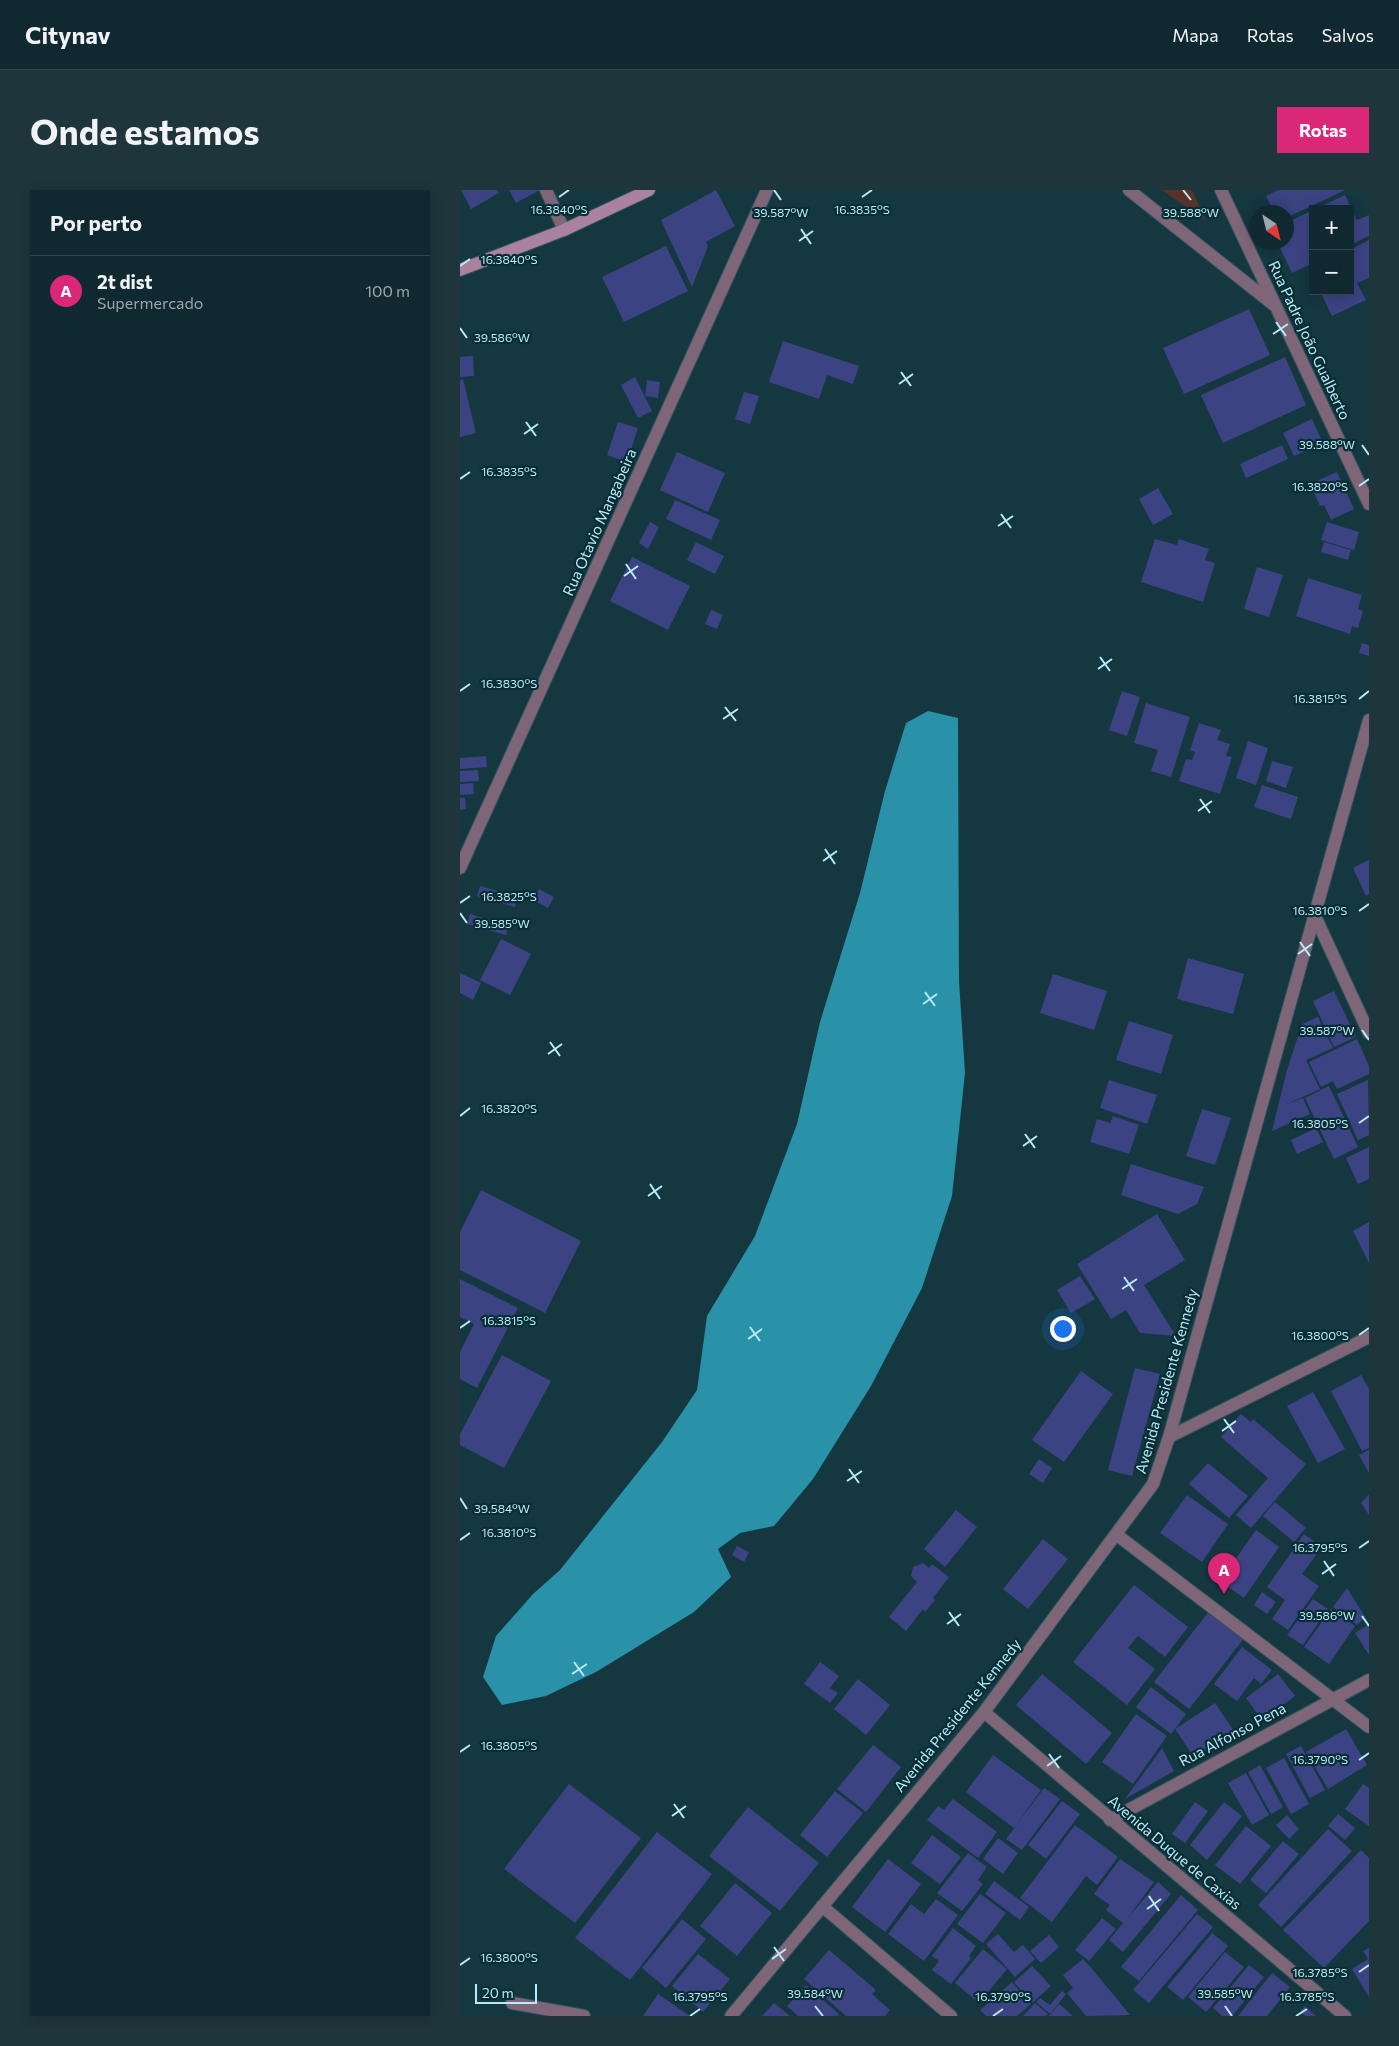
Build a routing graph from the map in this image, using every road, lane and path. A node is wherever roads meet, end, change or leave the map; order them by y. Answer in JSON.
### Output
{"nodes":[{"id":1,"x":546,"y":190,"type":"edge"},
{"id":2,"x":649,"y":190,"type":"edge"},
{"id":3,"x":767,"y":190,"type":"edge"},
{"id":4,"x":1129,"y":190,"type":"edge"},
{"id":5,"x":1221,"y":190,"type":"edge"},
{"id":6,"x":564,"y":230,"type":"junction"},
{"id":7,"x":460,"y":270,"type":"edge"},
{"id":8,"x":1276,"y":307,"type":"junction"},
{"id":9,"x":1369,"y":504,"type":"edge"},
{"id":10,"x":1369,"y":720,"type":"edge"},
{"id":11,"x":460,"y":868,"type":"edge"},
{"id":12,"x":1314,"y":914,"type":"junction"},
{"id":13,"x":1369,"y":1033,"type":"edge"},
{"id":14,"x":1369,"y":1337,"type":"edge"},
{"id":15,"x":1169,"y":1437,"type":"junction"},
{"id":16,"x":1117,"y":1535,"type":"junction"},
{"id":17,"x":1369,"y":1680,"type":"edge"},
{"id":18,"x":1333,"y":1698,"type":"junction"},
{"id":19,"x":984,"y":1712,"type":"junction"},
{"id":20,"x":1369,"y":1727,"type":"edge"},
{"id":21,"x":1110,"y":1820,"type":"junction"},
{"id":22,"x":822,"y":1906,"type":"junction"},
{"id":23,"x":512,"y":2003,"type":"dead end"},
{"id":24,"x":584,"y":2016,"type":"edge"},
{"id":25,"x":731,"y":2016,"type":"edge"},
{"id":26,"x":951,"y":2016,"type":"edge"},
{"id":27,"x":1345,"y":2016,"type":"edge"}],
"edges":[{"from":1,"to":6,"type":"street"},
{"from":2,"to":6,"type":"main road"},
{"from":3,"to":11,"type":"street","name":"Rua Otavio Mangabeira"},
{"from":4,"to":8,"type":"street"},
{"from":5,"to":8,"type":"street","name":"Rua Padre João Gualberto"},
{"from":6,"to":7,"type":"main road"},
{"from":8,"to":9,"type":"street","name":"Rua Padre João Gualberto"},
{"from":10,"to":12,"type":"street","name":"Avenida Presidente Kennedy"},
{"from":12,"to":13,"type":"street"},
{"from":12,"to":15,"type":"street","name":"Avenida Presidente Kennedy"},
{"from":14,"to":15,"type":"street"},
{"from":15,"to":16,"type":"street","name":"Avenida Presidente Kennedy"},
{"from":16,"to":18,"type":"street"},
{"from":16,"to":19,"type":"street","name":"Avenida Presidente Kennedy"},
{"from":17,"to":18,"type":"street","name":"Rua Alfonso Pena"},
{"from":18,"to":20,"type":"street"},
{"from":18,"to":21,"type":"street","name":"Rua Alfonso Pena"},
{"from":19,"to":21,"type":"street","name":"Avenida Duque de Caxias"},
{"from":19,"to":22,"type":"street","name":"Avenida Presidente Kennedy"},
{"from":21,"to":27,"type":"street","name":"Avenida Duque de Caxias"},
{"from":22,"to":25,"type":"street","name":"Avenida Presidente Kennedy"},
{"from":22,"to":26,"type":"street"},
{"from":23,"to":24,"type":"street"}]}
